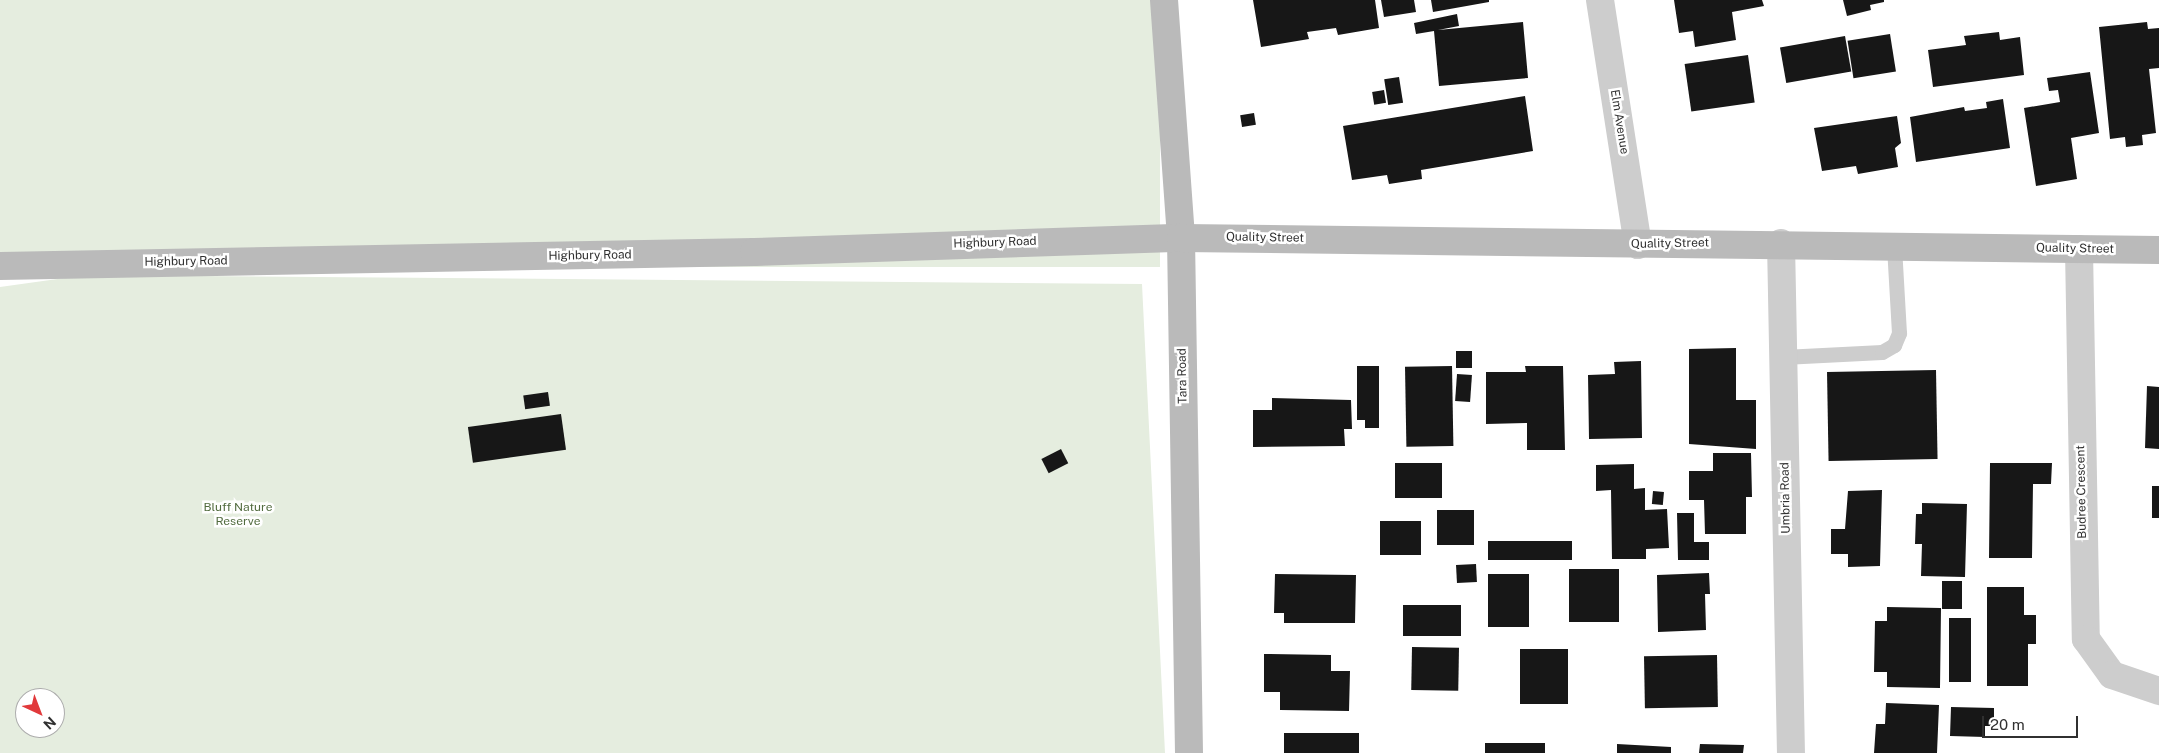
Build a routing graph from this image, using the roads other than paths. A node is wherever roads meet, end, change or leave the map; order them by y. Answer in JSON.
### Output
{"nodes":[{"id":1,"x":1164,"y":0,"type":"edge"},
{"id":2,"x":1600,"y":0,"type":"edge"},
{"id":3,"x":1181,"y":238,"type":"junction"},
{"id":4,"x":1781,"y":243,"type":"junction"},
{"id":5,"x":1638,"y":244,"type":"junction"},
{"id":6,"x":1894,"y":245,"type":"junction"},
{"id":7,"x":2079,"y":249,"type":"junction"},
{"id":8,"x":2159,"y":250,"type":"edge"},
{"id":9,"x":0,"y":266,"type":"edge"},
{"id":10,"x":1783,"y":357,"type":"junction"},
{"id":11,"x":2159,"y":691,"type":"edge"},
{"id":12,"x":1189,"y":753,"type":"edge"},
{"id":13,"x":1790,"y":753,"type":"edge"}],
"edges":[{"from":1,"to":3,"type":"street","name":"Tara Road"},
{"from":2,"to":5,"type":"street","name":"Elm Avenue"},
{"from":3,"to":5,"type":"street","name":"Quality Street"},
{"from":3,"to":9,"type":"street","name":"Highbury Road"},
{"from":3,"to":12,"type":"street","name":"Tara Road"},
{"from":4,"to":5,"type":"street","name":"Quality Street"},
{"from":4,"to":6,"type":"street","name":"Quality Street"},
{"from":4,"to":10,"type":"street","name":"Umbria Road"},
{"from":6,"to":7,"type":"street","name":"Quality Street"},
{"from":6,"to":10,"type":"lane"},
{"from":7,"to":8,"type":"street","name":"Quality Street"},
{"from":7,"to":11,"type":"street","name":"Budree Crescent"},
{"from":10,"to":13,"type":"street","name":"Umbria Road"}]}
